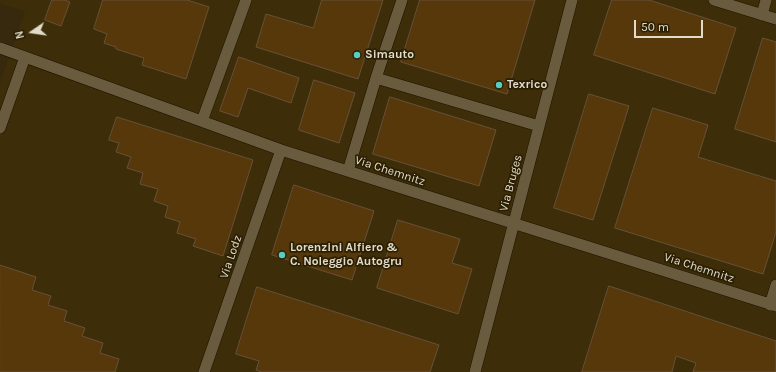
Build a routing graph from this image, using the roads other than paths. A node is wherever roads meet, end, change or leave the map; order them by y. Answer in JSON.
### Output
{"nodes":[{"id":1,"x":246,"y":0,"type":"edge"},
{"id":2,"x":402,"y":0,"type":"edge"},
{"id":3,"x":572,"y":0,"type":"edge"},
{"id":4,"x":714,"y":0,"type":"edge"},
{"id":5,"x":766,"y":0,"type":"edge"},
{"id":6,"x":762,"y":14,"type":"junction"},
{"id":7,"x":776,"y":19,"type":"edge"},
{"id":8,"x":0,"y":48,"type":"edge"},
{"id":9,"x":25,"y":56,"type":"junction"},
{"id":10,"x":376,"y":78,"type":"junction"},
{"id":11,"x":202,"y":121,"type":"junction"},
{"id":12,"x":539,"y":126,"type":"junction"},
{"id":13,"x":0,"y":128,"type":"edge"},
{"id":14,"x":281,"y":150,"type":"junction"},
{"id":15,"x":348,"y":171,"type":"junction"},
{"id":16,"x":513,"y":224,"type":"junction"},
{"id":17,"x":776,"y":285,"type":"edge"},
{"id":18,"x":773,"y":306,"type":"edge"},
{"id":19,"x":204,"y":372,"type":"edge"},
{"id":20,"x":475,"y":372,"type":"edge"}],
"edges":[{"from":1,"to":11,"type":"street"},
{"from":2,"to":10,"type":"street"},
{"from":3,"to":12,"type":"street","name":"Via Bruges"},
{"from":4,"to":6,"type":"street"},
{"from":5,"to":6,"type":"street"},
{"from":6,"to":7,"type":"street"},
{"from":8,"to":9,"type":"street","name":"Via Chemnitz"},
{"from":9,"to":11,"type":"street","name":"Via Chemnitz"},
{"from":9,"to":13,"type":"street"},
{"from":10,"to":12,"type":"street"},
{"from":10,"to":15,"type":"street"},
{"from":11,"to":14,"type":"street","name":"Via Chemnitz"},
{"from":12,"to":16,"type":"street","name":"Via Bruges"},
{"from":14,"to":15,"type":"street","name":"Via Chemnitz"},
{"from":14,"to":19,"type":"street","name":"Via Lodz"},
{"from":15,"to":16,"type":"street","name":"Via Chemnitz"},
{"from":16,"to":18,"type":"street","name":"Via Chemnitz"},
{"from":16,"to":20,"type":"street","name":"Via Bruges"},
{"from":17,"to":18,"type":"street"}]}
